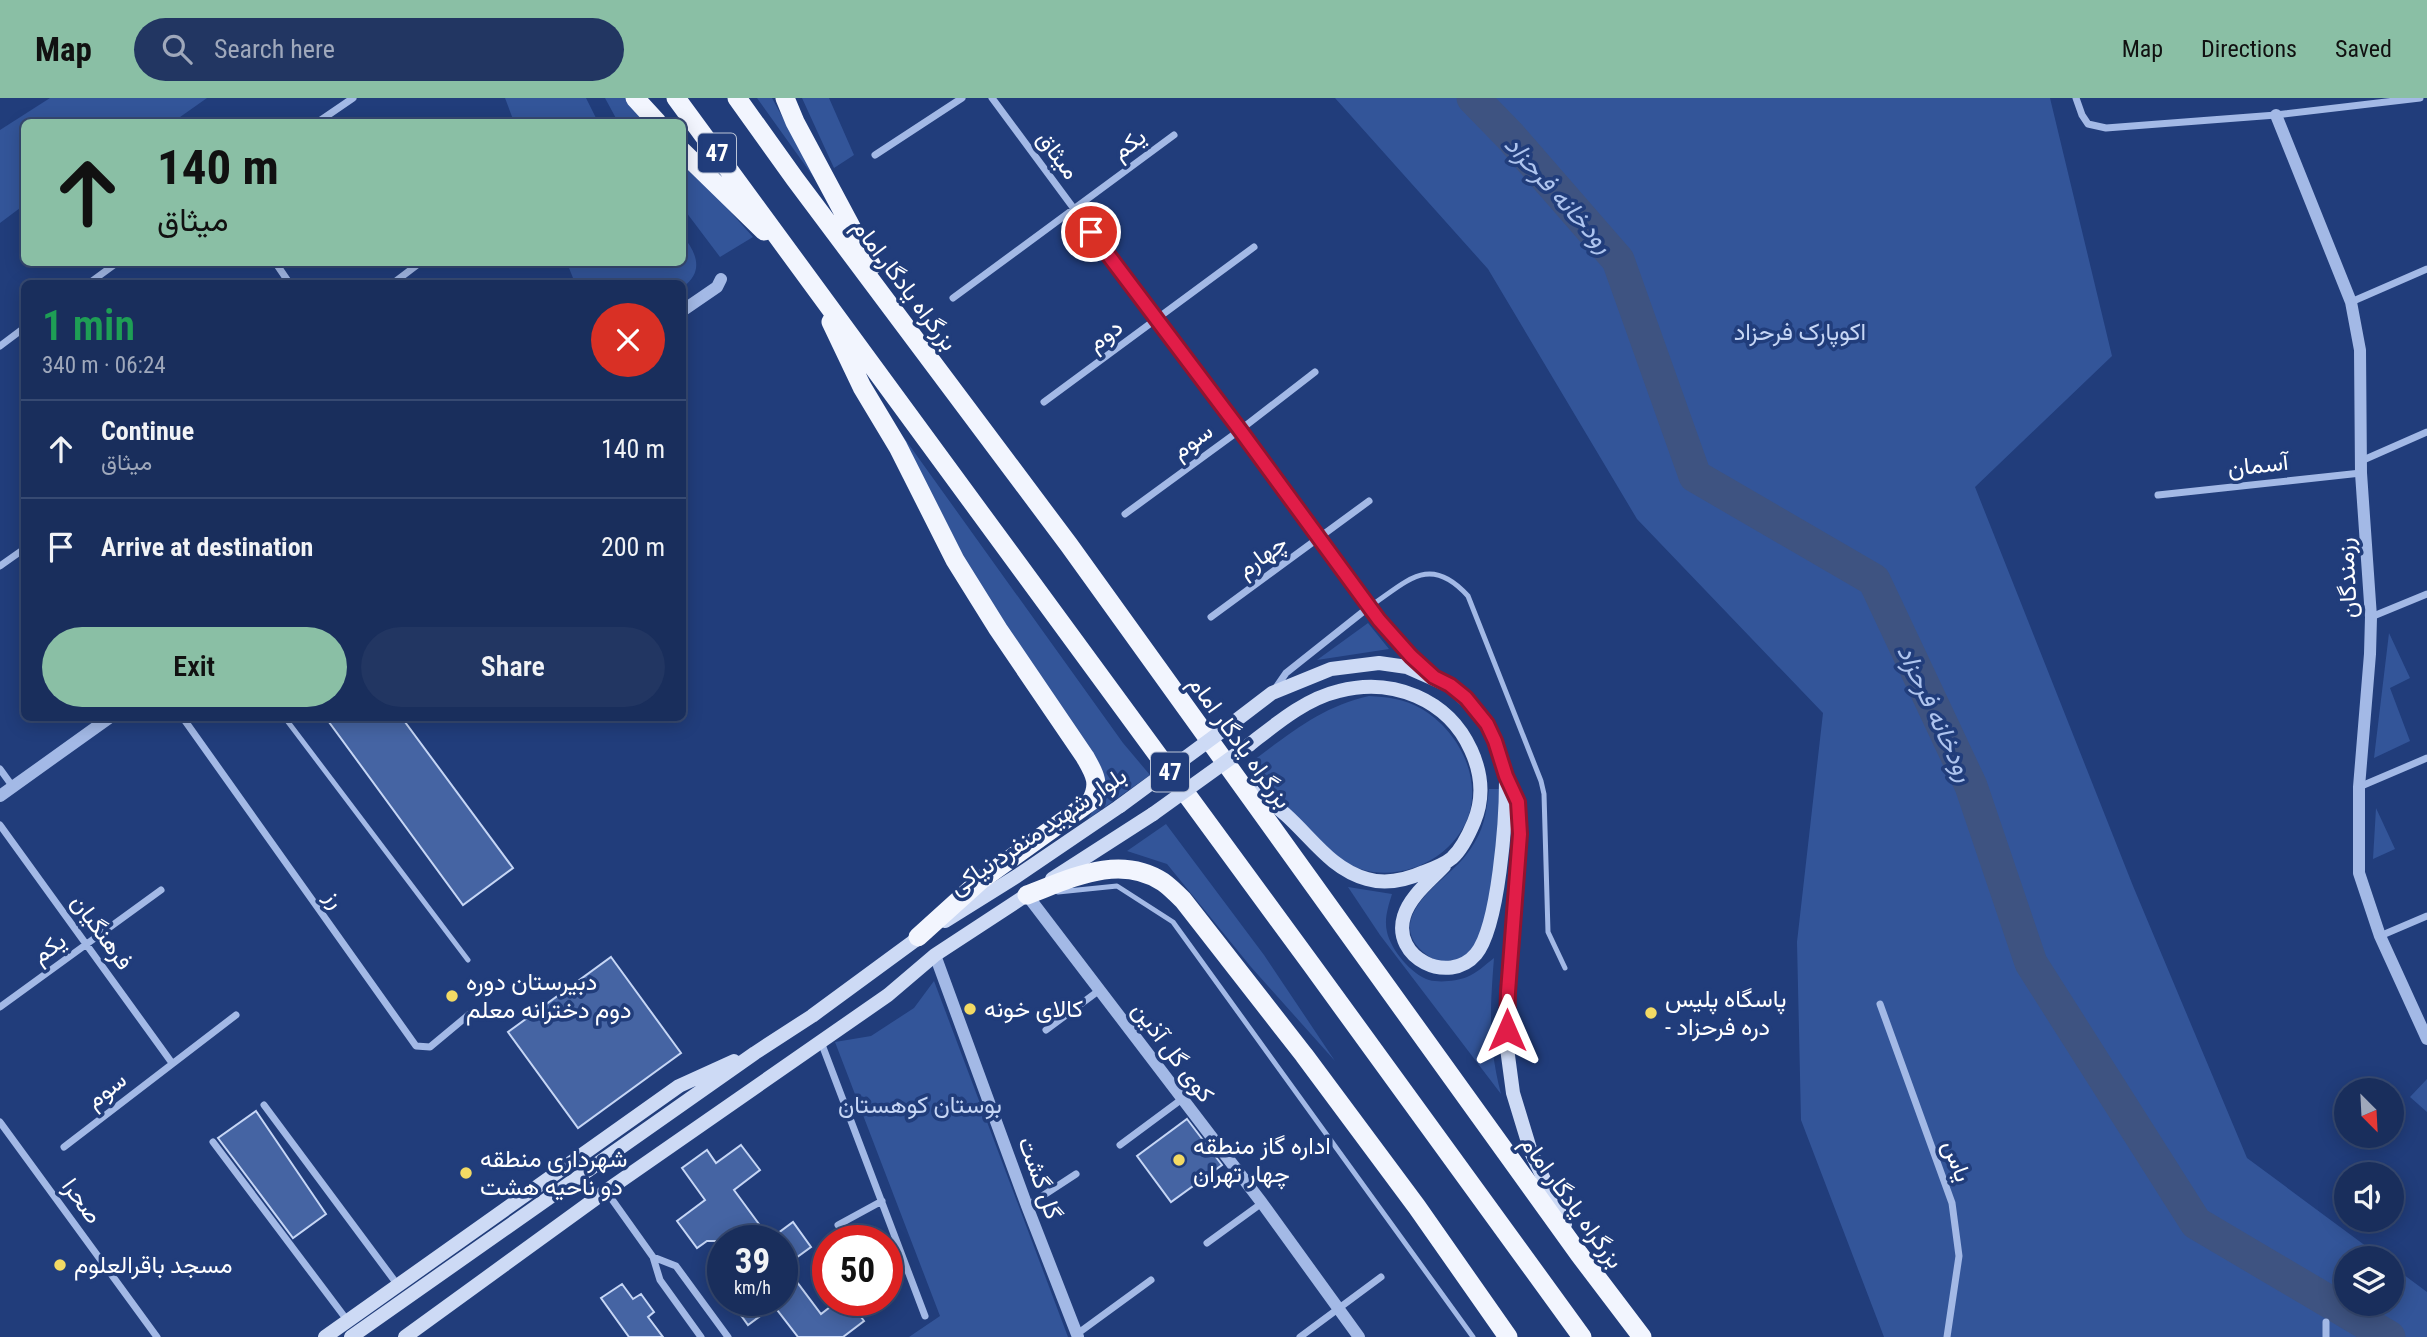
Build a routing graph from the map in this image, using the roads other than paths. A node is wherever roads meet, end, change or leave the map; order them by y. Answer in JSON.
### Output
{"nodes":[{"id":1,"x":353,"y":98,"type":"edge"},
{"id":2,"x":635,"y":98,"type":"edge"},
{"id":3,"x":676,"y":98,"type":"edge"},
{"id":4,"x":737,"y":98,"type":"edge"},
{"id":5,"x":785,"y":98,"type":"edge"},
{"id":6,"x":962,"y":98,"type":"edge"},
{"id":7,"x":992,"y":98,"type":"edge"},
{"id":8,"x":2076,"y":98,"type":"edge"},
{"id":9,"x":2420,"y":98,"type":"edge"},
{"id":10,"x":2352,"y":102,"type":"edge"},
{"id":11,"x":2276,"y":115,"type":"junction"},
{"id":12,"x":322,"y":119,"type":"edge"},
{"id":13,"x":654,"y":119,"type":"edge"},
{"id":14,"x":1174,"y":135,"type":"dead end"},
{"id":15,"x":686,"y":155,"type":"edge"},
{"id":16,"x":875,"y":155,"type":"dead end"},
{"id":17,"x":1074,"y":210,"type":"junction"},
{"id":18,"x":1255,"y":247,"type":"dead end"},
{"id":19,"x":798,"y":264,"type":"junction"},
{"id":20,"x":113,"y":266,"type":"edge"},
{"id":21,"x":416,"y":266,"type":"edge"},
{"id":22,"x":2427,"y":269,"type":"edge"},
{"id":23,"x":721,"y":279,"type":"dead end"},
{"id":24,"x":93,"y":280,"type":"edge"},
{"id":25,"x":397,"y":280,"type":"edge"},
{"id":26,"x":811,"y":280,"type":"junction"},
{"id":27,"x":953,"y":298,"type":"dead end"},
{"id":28,"x":2351,"y":302,"type":"junction"},
{"id":29,"x":686,"y":308,"type":"edge"},
{"id":30,"x":899,"y":317,"type":"junction"},
{"id":31,"x":1157,"y":321,"type":"junction"},
{"id":32,"x":21,"y":330,"type":"edge"},
{"id":33,"x":0,"y":346,"type":"edge"},
{"id":34,"x":1315,"y":372,"type":"dead end"},
{"id":35,"x":1044,"y":402,"type":"dead end"},
{"id":36,"x":1240,"y":430,"type":"junction"},
{"id":37,"x":2427,"y":432,"type":"edge"},
{"id":38,"x":2361,"y":467,"type":"junction"},
{"id":39,"x":2158,"y":495,"type":"dead end"},
{"id":40,"x":1369,"y":501,"type":"dead end"},
{"id":41,"x":1125,"y":513,"type":"dead end"},
{"id":42,"x":1319,"y":539,"type":"junction"},
{"id":43,"x":21,"y":551,"type":"edge"},
{"id":44,"x":0,"y":566,"type":"edge"},
{"id":45,"x":2427,"y":594,"type":"edge"},
{"id":46,"x":1369,"y":607,"type":"junction"},
{"id":47,"x":1211,"y":617,"type":"dead end"},
{"id":48,"x":2371,"y":617,"type":"junction"},
{"id":49,"x":1434,"y":677,"type":"junction"},
{"id":50,"x":1272,"y":693,"type":"junction"},
{"id":51,"x":105,"y":721,"type":"edge"},
{"id":52,"x":185,"y":721,"type":"edge"},
{"id":53,"x":287,"y":721,"type":"edge"},
{"id":54,"x":2427,"y":758,"type":"edge"},
{"id":55,"x":0,"y":769,"type":"edge"},
{"id":56,"x":1506,"y":776,"type":"junction"},
{"id":57,"x":1237,"y":778,"type":"junction"},
{"id":58,"x":13,"y":787,"type":"junction"},
{"id":59,"x":2359,"y":787,"type":"junction"},
{"id":60,"x":0,"y":796,"type":"edge"},
{"id":61,"x":0,"y":825,"type":"edge"},
{"id":62,"x":1452,"y":858,"type":"junction"},
{"id":63,"x":161,"y":890,"type":"dead end"},
{"id":64,"x":1027,"y":895,"type":"junction"},
{"id":65,"x":2427,"y":916,"type":"edge"},
{"id":66,"x":2380,"y":936,"type":"junction"},
{"id":67,"x":918,"y":937,"type":"junction"},
{"id":68,"x":87,"y":945,"type":"junction"},
{"id":69,"x":935,"y":955,"type":"junction"},
{"id":70,"x":468,"y":960,"type":"dead end"},
{"id":71,"x":1565,"y":968,"type":"dead end"},
{"id":72,"x":1102,"y":988,"type":"junction"},
{"id":73,"x":1880,"y":1004,"type":"dead end"},
{"id":74,"x":0,"y":1007,"type":"edge"},
{"id":75,"x":472,"y":1012,"type":"dead end"},
{"id":76,"x":236,"y":1015,"type":"dead end"},
{"id":77,"x":1046,"y":1030,"type":"dead end"},
{"id":78,"x":2427,"y":1039,"type":"edge"},
{"id":79,"x":821,"y":1041,"type":"junction"},
{"id":80,"x":755,"y":1053,"type":"junction"},
{"id":81,"x":172,"y":1063,"type":"junction"},
{"id":82,"x":1182,"y":1099,"type":"junction"},
{"id":83,"x":264,"y":1105,"type":"dead end"},
{"id":84,"x":0,"y":1122,"type":"edge"},
{"id":85,"x":213,"y":1142,"type":"dead end"},
{"id":86,"x":1120,"y":1145,"type":"dead end"},
{"id":87,"x":64,"y":1147,"type":"dead end"},
{"id":88,"x":1076,"y":1174,"type":"dead end"},
{"id":89,"x":606,"y":1191,"type":"junction"},
{"id":90,"x":882,"y":1201,"type":"junction"},
{"id":91,"x":1262,"y":1203,"type":"junction"},
{"id":92,"x":1027,"y":1206,"type":"junction"},
{"id":93,"x":840,"y":1225,"type":"edge"},
{"id":94,"x":1207,"y":1243,"type":"dead end"},
{"id":95,"x":1579,"y":1254,"type":"junction"},
{"id":96,"x":653,"y":1257,"type":"junction"},
{"id":97,"x":1381,"y":1277,"type":"dead end"},
{"id":98,"x":1151,"y":1280,"type":"dead end"},
{"id":99,"x":397,"y":1284,"type":"junction"},
{"id":100,"x":1338,"y":1309,"type":"junction"},
{"id":101,"x":925,"y":1316,"type":"dead end"},
{"id":102,"x":347,"y":1320,"type":"junction"},
{"id":103,"x":2326,"y":1322,"type":"dead end"},
{"id":104,"x":1077,"y":1335,"type":"edge"},
{"id":105,"x":157,"y":1337,"type":"edge"},
{"id":106,"x":325,"y":1337,"type":"edge"},
{"id":107,"x":351,"y":1337,"type":"edge"},
{"id":108,"x":405,"y":1337,"type":"edge"},
{"id":109,"x":701,"y":1337,"type":"edge"},
{"id":110,"x":728,"y":1337,"type":"edge"},
{"id":111,"x":1300,"y":1337,"type":"edge"},
{"id":112,"x":1359,"y":1337,"type":"edge"},
{"id":113,"x":1473,"y":1337,"type":"edge"},
{"id":114,"x":1508,"y":1337,"type":"edge"},
{"id":115,"x":1582,"y":1337,"type":"edge"},
{"id":116,"x":1642,"y":1337,"type":"edge"},
{"id":117,"x":1947,"y":1337,"type":"edge"},
{"id":118,"x":2326,"y":1337,"type":"edge"}],
"edges":[{"from":1,"to":12,"type":"street"},
{"from":2,"to":13,"type":"highway"},
{"from":3,"to":19,"type":"highway","number":"47"},
{"from":4,"to":30,"type":"highway","name":"بزرگراه یادگار امام","number":"47"},
{"from":5,"to":30,"type":"highway"},
{"from":6,"to":16,"type":"street"},
{"from":7,"to":17,"type":"street","name":"میثاق"},
{"from":8,"to":11,"type":"street"},
{"from":9,"to":10,"type":"street"},
{"from":10,"to":11,"type":"street"},
{"from":11,"to":28,"type":"street","name":"رزمندگان"},
{"from":14,"to":17,"type":"street","name":"یکم"},
{"from":15,"to":19,"type":"highway"},
{"from":17,"to":27,"type":"street","name":"یکم"},
{"from":17,"to":31,"type":"street","name":"میثاق"},
{"from":18,"to":31,"type":"street","name":"دوم"},
{"from":19,"to":26,"type":"highway","number":"47"},
{"from":20,"to":24,"type":"street"},
{"from":21,"to":25,"type":"street"},
{"from":22,"to":28,"type":"street"},
{"from":23,"to":29,"type":"street"},
{"from":26,"to":67,"type":"highway"},
{"from":26,"to":115,"type":"highway","number":"47"},
{"from":28,"to":38,"type":"street","name":"رزمندگان"},
{"from":30,"to":57,"type":"highway","name":"بزرگراه یادگار امام","number":"47"},
{"from":31,"to":35,"type":"street","name":"دوم"},
{"from":31,"to":36,"type":"street","name":"میثاق"},
{"from":32,"to":33,"type":"street"},
{"from":34,"to":36,"type":"street","name":"سوم"},
{"from":36,"to":41,"type":"street","name":"سوم"},
{"from":36,"to":42,"type":"street","name":"میثاق"},
{"from":37,"to":38,"type":"street","name":"آسمان"},
{"from":38,"to":39,"type":"street","name":"آسمان"},
{"from":38,"to":48,"type":"street","name":"رزمندگان"},
{"from":40,"to":42,"type":"street","name":"چهارم"},
{"from":42,"to":46,"type":"street","name":"میثاق"},
{"from":42,"to":47,"type":"street","name":"چهارم"},
{"from":43,"to":44,"type":"street"},
{"from":45,"to":48,"type":"street"},
{"from":46,"to":49,"type":"street","name":"میثاق"},
{"from":46,"to":50,"type":"street"},
{"from":46,"to":71,"type":"lane"},
{"from":48,"to":59,"type":"street","name":"رزمندگان"},
{"from":49,"to":50,"type":"main road","name":"بلوار شهید منفرد نیاکی"},
{"from":49,"to":56,"type":"main road","name":"بلوار شهید منفرد نیاکی"},
{"from":50,"to":67,"type":"main road","name":"بلوار شهید منفرد نیاکی","bridge":true},
{"from":51,"to":58,"type":"street"},
{"from":52,"to":75,"type":"street","name":"رز"},
{"from":53,"to":70,"type":"lane"},
{"from":54,"to":59,"type":"street"},
{"from":55,"to":58,"type":"street"},
{"from":56,"to":62,"type":"main road","name":"بلوار شهید منفرد نیاکی"},
{"from":56,"to":95,"type":"main road","name":"بلوار شهید منفرد نیاکی"},
{"from":57,"to":62,"type":"main road"},
{"from":57,"to":95,"type":"highway","name":"بزرگراه یادگار امام","number":"47"},
{"from":58,"to":60,"type":"street"},
{"from":59,"to":66,"type":"street","name":"رزمندگان"},
{"from":61,"to":68,"type":"street","name":"فرهنگیان"},
{"from":62,"to":64,"type":"main road","name":"بلوار شهید منفرد نیاکی","bridge":true},
{"from":63,"to":68,"type":"street"},
{"from":64,"to":69,"type":"main road","name":"بلوار شهید منفرد نیاکی"},
{"from":64,"to":72,"type":"street","name":"کوی گل آذین"},
{"from":64,"to":113,"type":"lane"},
{"from":64,"to":114,"type":"highway"},
{"from":65,"to":66,"type":"street"},
{"from":66,"to":78,"type":"street","name":"رزمندگان"},
{"from":67,"to":80,"type":"main road","name":"بلوار شهید منفرد نیاکی"},
{"from":68,"to":74,"type":"street","name":"یکم"},
{"from":68,"to":81,"type":"street","name":"فرهنگیان"},
{"from":69,"to":79,"type":"main road","name":"بلوار شهید منفرد نیاکی"},
{"from":69,"to":92,"type":"street","name":"گل گشت"},
{"from":72,"to":77,"type":"street"},
{"from":72,"to":82,"type":"street","name":"کوی گل آذین"},
{"from":73,"to":117,"type":"street","name":"یاس"},
{"from":76,"to":81,"type":"street"},
{"from":79,"to":89,"type":"main road","name":"بلوار شهید منفرد نیاکی"},
{"from":79,"to":90,"type":"street"},
{"from":80,"to":99,"type":"main road"},
{"from":80,"to":107,"type":"main road","name":"بلوار شهید منفرد نیاکی"},
{"from":81,"to":87,"type":"street","name":"سوم"},
{"from":82,"to":86,"type":"street"},
{"from":82,"to":91,"type":"street","name":"کوی گل آذین"},
{"from":83,"to":99,"type":"street"},
{"from":84,"to":105,"type":"street","name":"صحرا"},
{"from":85,"to":102,"type":"street"},
{"from":88,"to":92,"type":"street"},
{"from":89,"to":96,"type":"street"},
{"from":89,"to":108,"type":"main road","name":"بلوار شهید منفرد نیاکی"},
{"from":90,"to":93,"type":"street"},
{"from":90,"to":101,"type":"street"},
{"from":91,"to":94,"type":"street"},
{"from":91,"to":100,"type":"street","name":"کوی گل آذین"},
{"from":92,"to":104,"type":"street","name":"گل گشت"},
{"from":95,"to":116,"type":"highway","name":"بزرگراه یادگار امام","number":"47"},
{"from":96,"to":109,"type":"street"},
{"from":96,"to":110,"type":"street"},
{"from":97,"to":100,"type":"street"},
{"from":98,"to":104,"type":"street"},
{"from":99,"to":102,"type":"main road"},
{"from":100,"to":111,"type":"street"},
{"from":100,"to":112,"type":"street","name":"کوی گل آذین"},
{"from":102,"to":106,"type":"main road"},
{"from":103,"to":118,"type":"street"}]}
